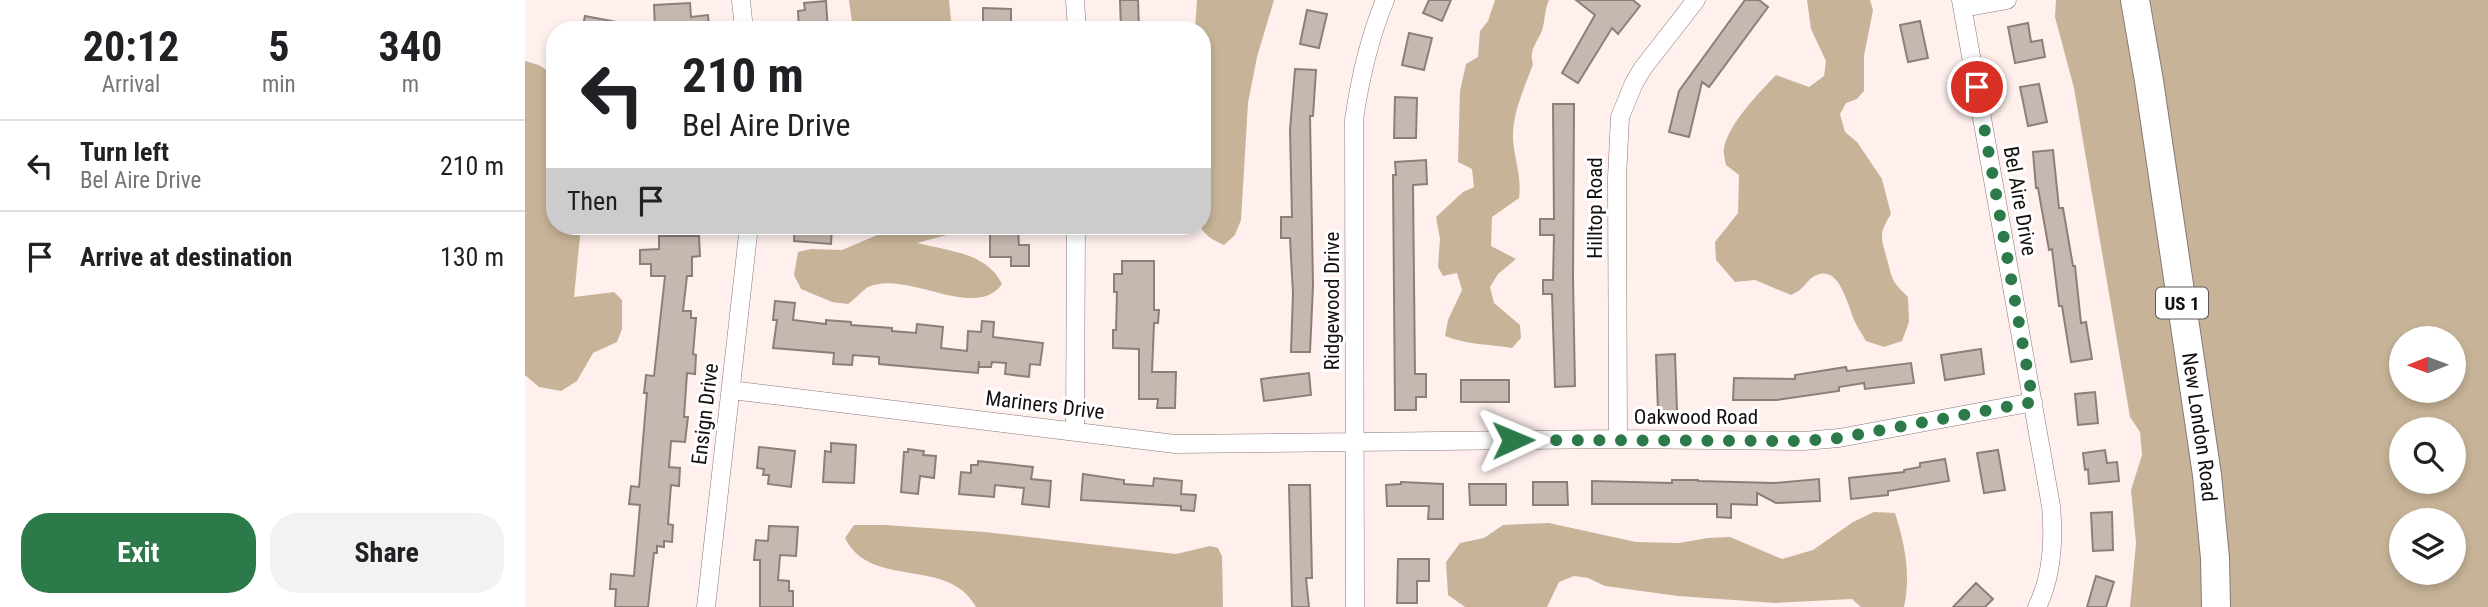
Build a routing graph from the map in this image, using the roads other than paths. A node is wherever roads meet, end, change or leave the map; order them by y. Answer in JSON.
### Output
{"nodes":[{"id":1,"x":741,"y":0,"type":"edge"},
{"id":2,"x":1075,"y":0,"type":"edge"},
{"id":3,"x":1385,"y":0,"type":"edge"},
{"id":4,"x":1696,"y":0,"type":"edge"},
{"id":5,"x":2007,"y":0,"type":"edge"},
{"id":6,"x":2134,"y":0,"type":"edge"},
{"id":7,"x":1962,"y":4,"type":"edge"},
{"id":8,"x":743,"y":21,"type":"edge"},
{"id":9,"x":1076,"y":21,"type":"edge"},
{"id":10,"x":748,"y":235,"type":"edge"},
{"id":11,"x":1076,"y":235,"type":"edge"},
{"id":12,"x":731,"y":390,"type":"junction"},
{"id":13,"x":2033,"y":402,"type":"junction"},
{"id":14,"x":1075,"y":431,"type":"junction"},
{"id":15,"x":1618,"y":439,"type":"junction"},
{"id":16,"x":1356,"y":442,"type":"junction"},
{"id":17,"x":706,"y":607,"type":"edge"},
{"id":18,"x":1355,"y":607,"type":"edge"},
{"id":19,"x":2037,"y":607,"type":"edge"},
{"id":20,"x":2216,"y":607,"type":"edge"}],
"edges":[{"from":1,"to":8,"type":"street"},
{"from":2,"to":9,"type":"street"},
{"from":3,"to":16,"type":"street","name":"Ridgewood Drive"},
{"from":4,"to":15,"type":"street","name":"Hilltop Road"},
{"from":5,"to":7,"type":"street","name":"Bel Aire Drive"},
{"from":6,"to":20,"type":"main road","name":"New London Road","number":"US 1"},
{"from":7,"to":13,"type":"street","name":"Bel Aire Drive"},
{"from":10,"to":12,"type":"street","name":"Ensign Drive"},
{"from":11,"to":14,"type":"street"},
{"from":12,"to":14,"type":"street","name":"Mariners Drive"},
{"from":12,"to":17,"type":"street","name":"Ensign Drive"},
{"from":13,"to":15,"type":"street","name":"Oakwood Road"},
{"from":13,"to":19,"type":"street"},
{"from":14,"to":16,"type":"street","name":"Mariners Drive"},
{"from":15,"to":16,"type":"street","name":"Oakwood Road"},
{"from":16,"to":18,"type":"street","name":"Ridgewood Drive"}]}
